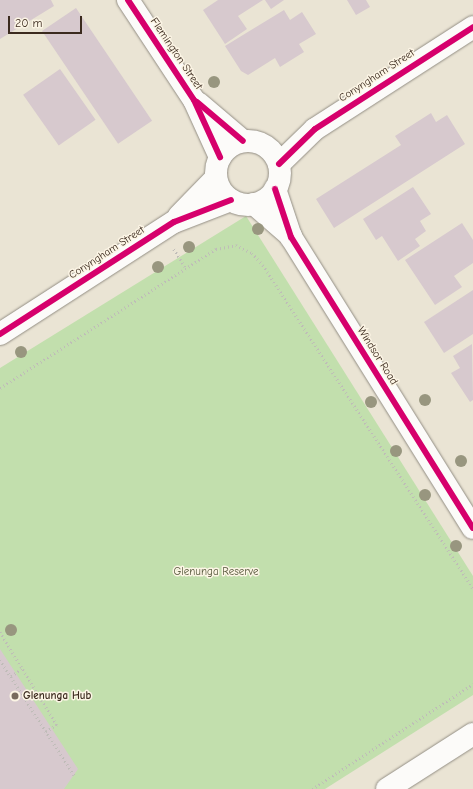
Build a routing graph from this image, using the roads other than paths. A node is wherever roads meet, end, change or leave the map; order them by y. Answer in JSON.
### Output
{"nodes":[{"id":1,"x":128,"y":0,"type":"edge"},
{"id":2,"x":473,"y":26,"type":"edge"},
{"id":3,"x":194,"y":100,"type":"junction"},
{"id":4,"x":315,"y":129,"type":"junction"},
{"id":5,"x":254,"y":143,"type":"junction"},
{"id":6,"x":220,"y":157,"type":"junction"},
{"id":7,"x":279,"y":164,"type":"junction"},
{"id":8,"x":216,"y":178,"type":"junction"},
{"id":9,"x":275,"y":189,"type":"junction"},
{"id":10,"x":231,"y":200,"type":"junction"},
{"id":11,"x":254,"y":204,"type":"junction"},
{"id":12,"x":174,"y":222,"type":"junction"},
{"id":13,"x":291,"y":237,"type":"junction"},
{"id":14,"x":0,"y":334,"type":"edge"},
{"id":15,"x":473,"y":528,"type":"edge"},
{"id":16,"x":473,"y":734,"type":"edge"},
{"id":17,"x":387,"y":789,"type":"edge"}],
"edges":[{"from":1,"to":3,"type":"street","name":"Flemington Street"},
{"from":2,"to":4,"type":"street","name":"Conyngham Street"},
{"from":3,"to":5,"type":"street","name":"Flemington Street"},
{"from":3,"to":6,"type":"street","name":"Flemington Street"},
{"from":4,"to":5,"type":"street","name":"Conyngham Street"},
{"from":4,"to":7,"type":"street","name":"Conyngham Street"},
{"from":5,"to":6,"type":"street"},
{"from":5,"to":7,"type":"street"},
{"from":6,"to":8,"type":"street"},
{"from":7,"to":9,"type":"street"},
{"from":8,"to":10,"type":"street"},
{"from":8,"to":12,"type":"street","name":"Conyngham Street"},
{"from":9,"to":11,"type":"street"},
{"from":9,"to":13,"type":"street","name":"Windsor Road"},
{"from":10,"to":11,"type":"street"},
{"from":10,"to":12,"type":"street","name":"Conyngham Street"},
{"from":11,"to":13,"type":"street","name":"Windsor Road"},
{"from":12,"to":14,"type":"street","name":"Conyngham Street"},
{"from":13,"to":15,"type":"street","name":"Windsor Road"},
{"from":16,"to":17,"type":"street"}]}
